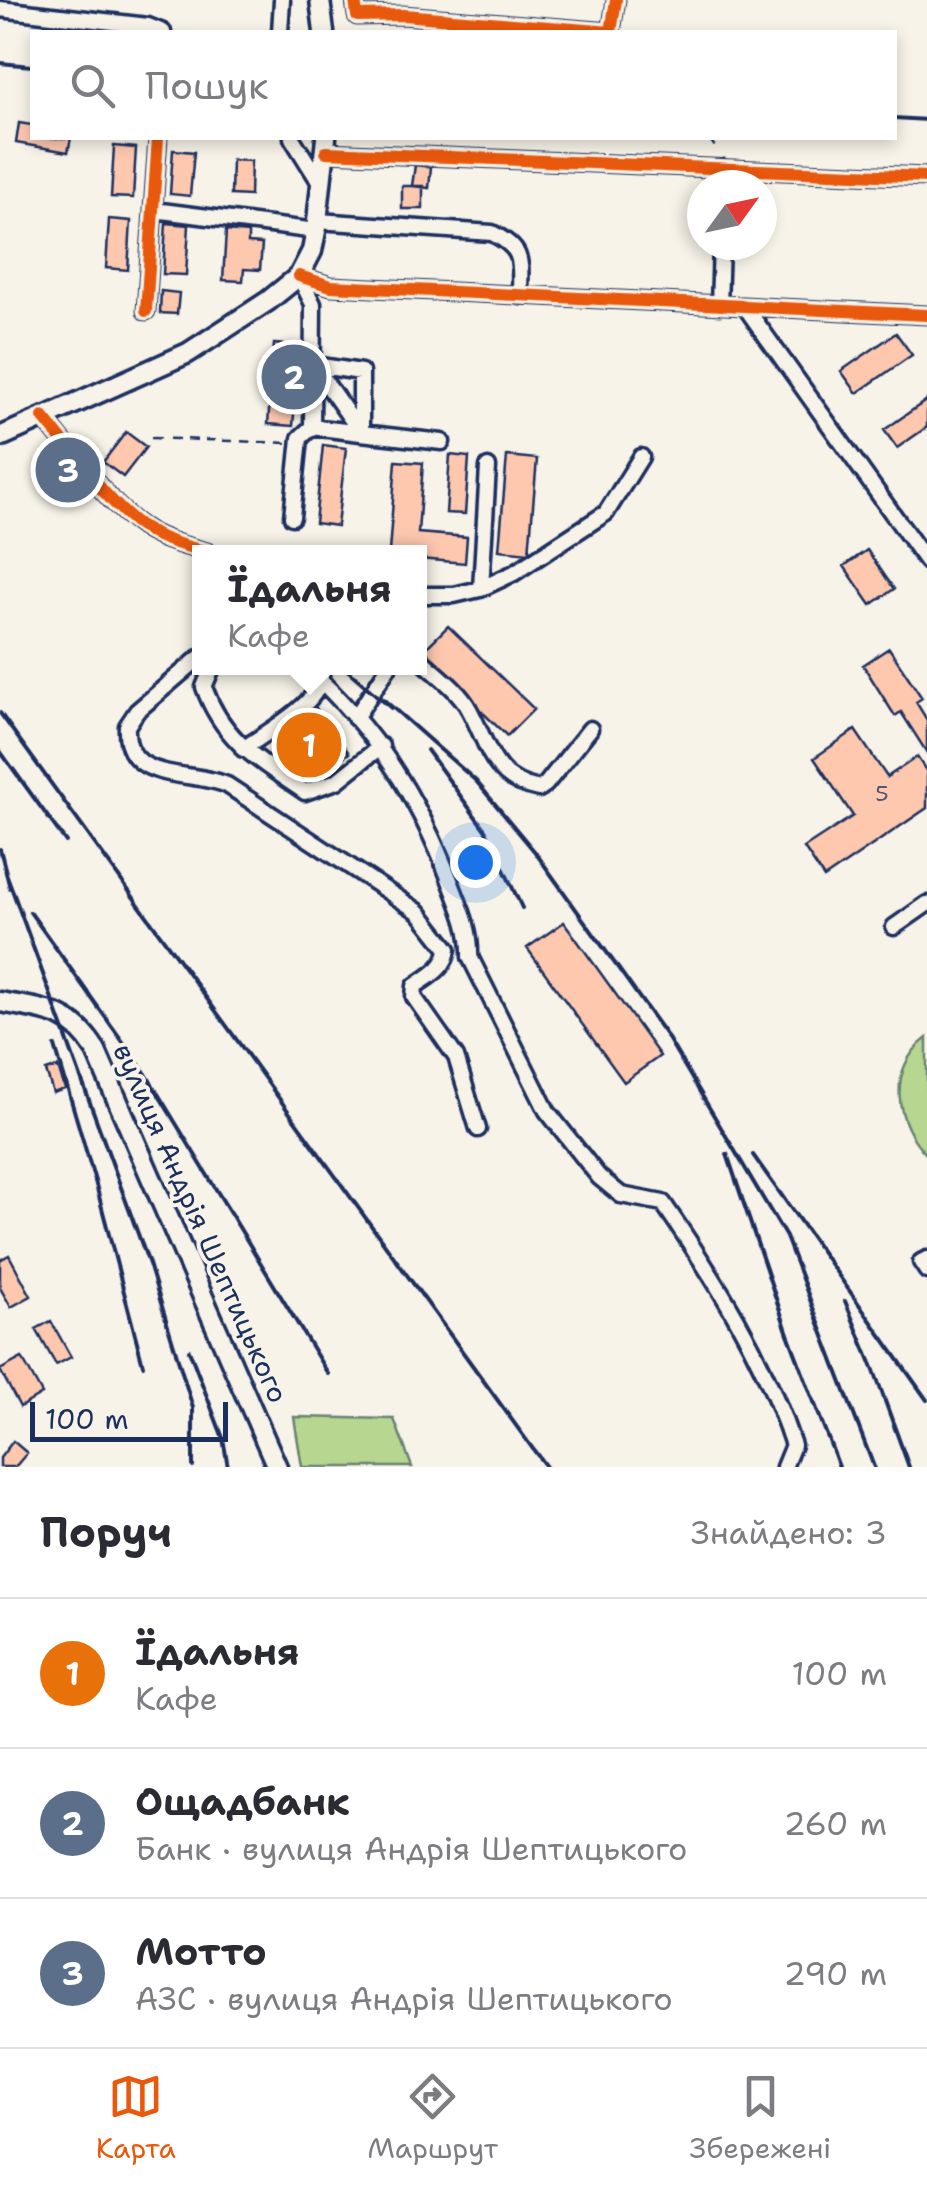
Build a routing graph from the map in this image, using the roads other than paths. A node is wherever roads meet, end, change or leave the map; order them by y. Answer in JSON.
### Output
{"nodes":[{"id":1,"x":282,"y":0,"type":"edge"},
{"id":2,"x":320,"y":0,"type":"edge"},
{"id":3,"x":355,"y":0,"type":"edge"},
{"id":4,"x":616,"y":0,"type":"edge"},
{"id":5,"x":0,"y":9,"type":"edge"},
{"id":6,"x":159,"y":30,"type":"edge"},
{"id":7,"x":280,"y":30,"type":"edge"},
{"id":8,"x":324,"y":30,"type":"edge"},
{"id":9,"x":588,"y":30,"type":"edge"},
{"id":10,"x":611,"y":30,"type":"edge"},
{"id":11,"x":158,"y":140,"type":"edge"},
{"id":12,"x":293,"y":140,"type":"edge"},
{"id":13,"x":326,"y":144,"type":"edge"},
{"id":14,"x":724,"y":168,"type":"joint"},
{"id":15,"x":927,"y":176,"type":"edge"},
{"id":16,"x":322,"y":186,"type":"junction"},
{"id":17,"x":154,"y":210,"type":"junction"},
{"id":18,"x":317,"y":226,"type":"junction"},
{"id":19,"x":721,"y":260,"type":"edge"},
{"id":20,"x":299,"y":276,"type":"junction"},
{"id":21,"x":520,"y":296,"type":"junction"},
{"id":22,"x":719,"y":306,"type":"junction"},
{"id":23,"x":746,"y":308,"type":"junction"},
{"id":24,"x":146,"y":310,"type":"dead end"},
{"id":25,"x":927,"y":315,"type":"edge"},
{"id":26,"x":314,"y":366,"type":"junction"},
{"id":27,"x":43,"y":418,"type":"junction"},
{"id":28,"x":312,"y":427,"type":"junction"},
{"id":29,"x":361,"y":433,"type":"junction"},
{"id":30,"x":0,"y":437,"type":"edge"},
{"id":31,"x":442,"y":442,"type":"dead end"},
{"id":32,"x":641,"y":457,"type":"dead end"},
{"id":33,"x":488,"y":467,"type":"dead end"},
{"id":34,"x":292,"y":517,"type":"dead end"},
{"id":35,"x":192,"y":547,"type":"edge"},
{"id":36,"x":927,"y":562,"type":"edge"},
{"id":37,"x":481,"y":589,"type":"junction"},
{"id":38,"x":427,"y":595,"type":"edge"},
{"id":39,"x":192,"y":664,"type":"edge"},
{"id":40,"x":427,"y":666,"type":"edge"},
{"id":41,"x":209,"y":675,"type":"edge"},
{"id":42,"x":321,"y":675,"type":"edge"},
{"id":43,"x":322,"y":675,"type":"edge"},
{"id":44,"x":383,"y":675,"type":"edge"},
{"id":45,"x":355,"y":718,"type":"junction"},
{"id":46,"x":590,"y":729,"type":"dead end"},
{"id":47,"x":381,"y":746,"type":"junction"},
{"id":48,"x":243,"y":750,"type":"junction"},
{"id":49,"x":927,"y":904,"type":"edge"},
{"id":50,"x":894,"y":927,"type":"dead end"},
{"id":51,"x":0,"y":1002,"type":"edge"},
{"id":52,"x":478,"y":1129,"type":"dead end"},
{"id":53,"x":927,"y":1259,"type":"edge"},
{"id":54,"x":927,"y":1271,"type":"edge"},
{"id":55,"x":277,"y":1467,"type":"edge"},
{"id":56,"x":784,"y":1467,"type":"edge"}],
"edges":[{"from":1,"to":7,"type":"street"},
{"from":2,"to":8,"type":"main road"},
{"from":3,"to":9,"type":"street"},
{"from":4,"to":10,"type":"street"},
{"from":5,"to":6,"type":"street"},
{"from":11,"to":17,"type":"street"},
{"from":12,"to":16,"type":"street"},
{"from":13,"to":14,"type":"street"},
{"from":13,"to":16,"type":"main road"},
{"from":14,"to":15,"type":"street"},
{"from":16,"to":18,"type":"main road"},
{"from":17,"to":18,"type":"street"},
{"from":17,"to":24,"type":"street"},
{"from":18,"to":20,"type":"main road"},
{"from":18,"to":21,"type":"street"},
{"from":19,"to":22,"type":"street"},
{"from":20,"to":21,"type":"street"},
{"from":20,"to":26,"type":"street"},
{"from":20,"to":27,"type":"main road"},
{"from":21,"to":22,"type":"street"},
{"from":22,"to":23,"type":"street"},
{"from":23,"to":25,"type":"street"},
{"from":23,"to":36,"type":"street"},
{"from":26,"to":28,"type":"street"},
{"from":26,"to":29,"type":"street"},
{"from":26,"to":29,"type":"street"},
{"from":27,"to":30,"type":"main road"},
{"from":27,"to":35,"type":"street"},
{"from":28,"to":29,"type":"street"},
{"from":28,"to":34,"type":"street"},
{"from":29,"to":31,"type":"street"},
{"from":32,"to":37,"type":"street"},
{"from":33,"to":37,"type":"street"},
{"from":37,"to":38,"type":"street"},
{"from":39,"to":52,"type":"street"},
{"from":40,"to":46,"type":"street"},
{"from":41,"to":48,"type":"street"},
{"from":42,"to":48,"type":"street"},
{"from":43,"to":45,"type":"street"},
{"from":44,"to":45,"type":"street"},
{"from":45,"to":47,"type":"street"},
{"from":47,"to":48,"type":"street"},
{"from":47,"to":56,"type":"street"},
{"from":49,"to":50,"type":"street"},
{"from":51,"to":55,"type":"main road","name":"вулиця Андрія Шептицького"},
{"from":53,"to":54,"type":"street"}]}
